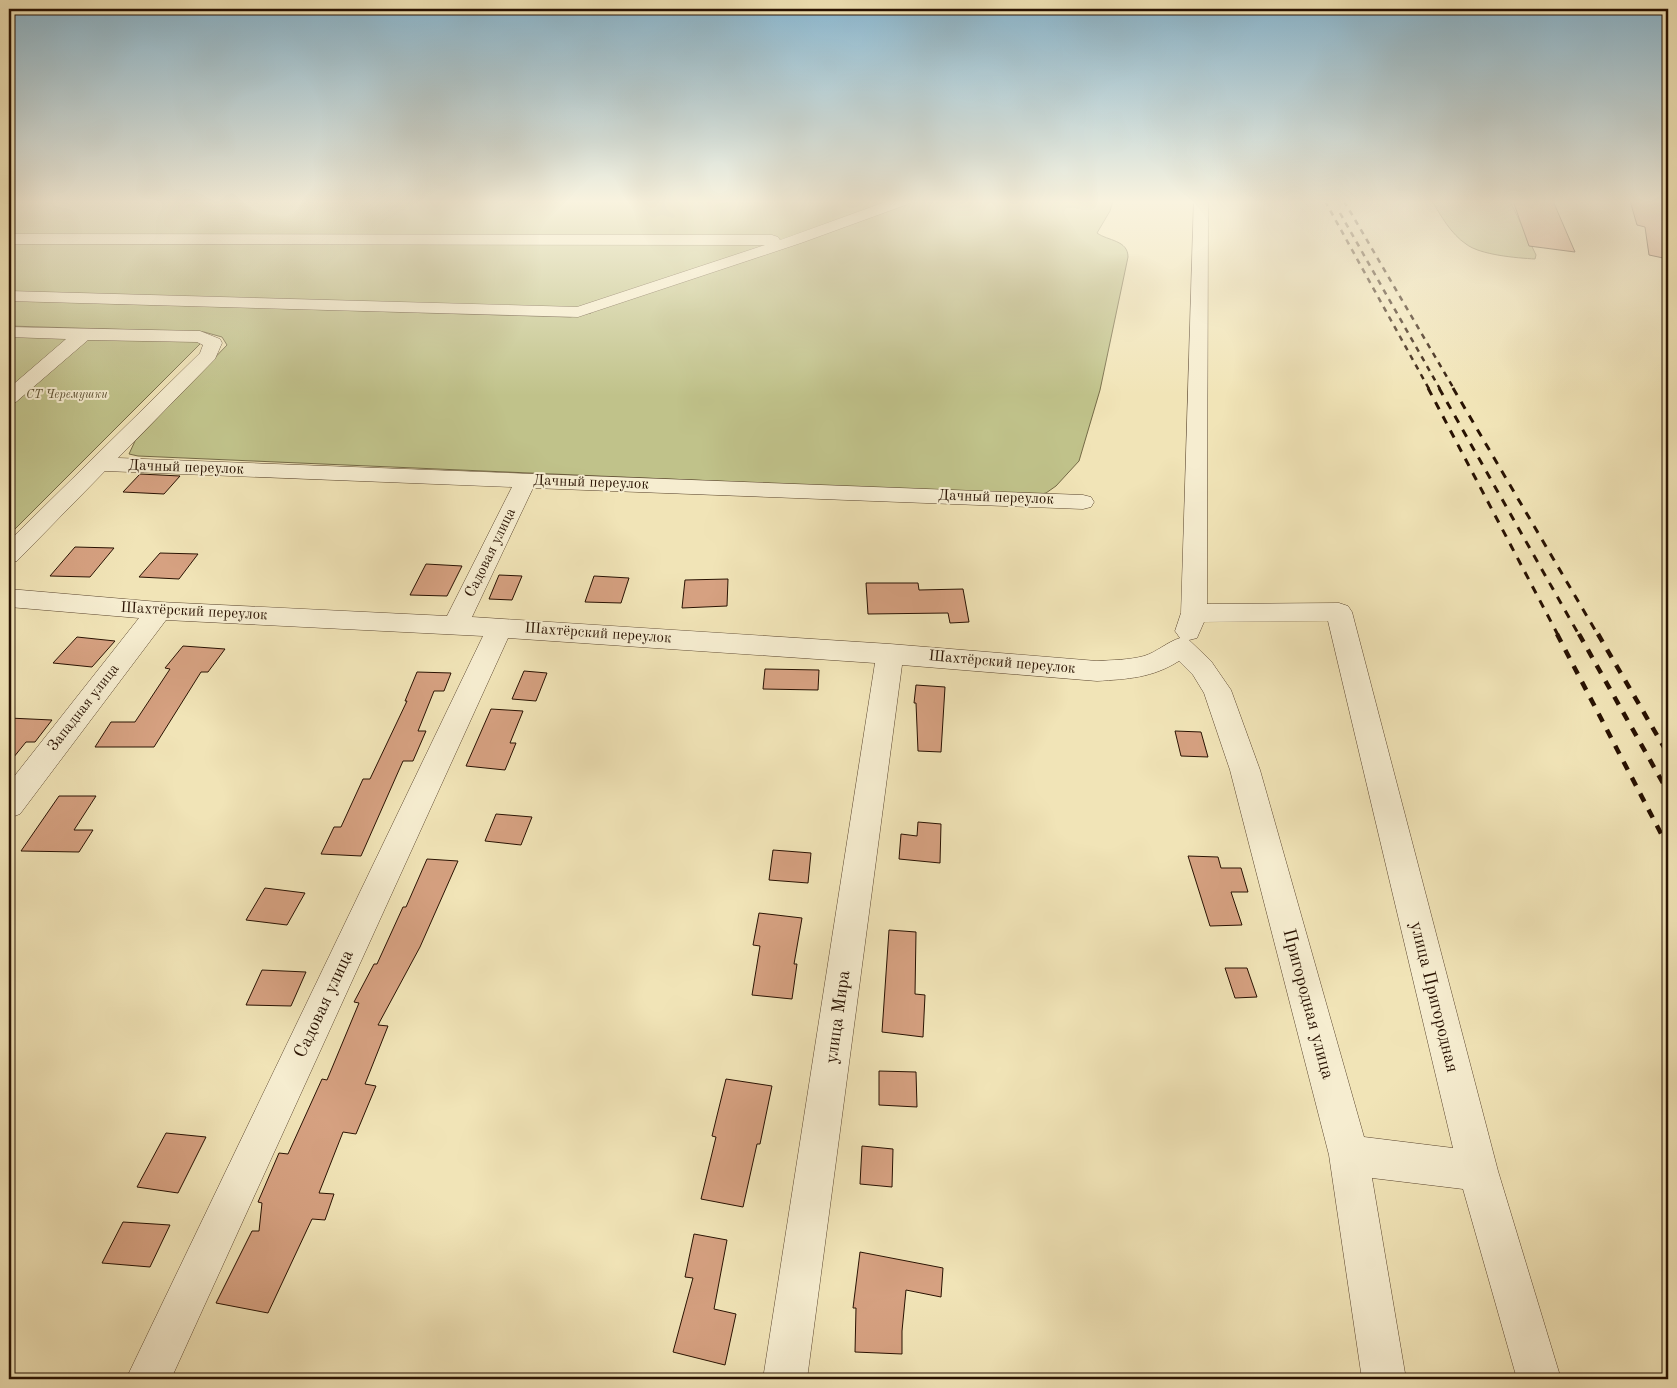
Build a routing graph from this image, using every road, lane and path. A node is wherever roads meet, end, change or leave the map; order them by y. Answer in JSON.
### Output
{"nodes":[{"id":1,"x":717,"y":266,"type":"edge"},
{"id":2,"x":1200,"y":266,"type":"edge"},
{"id":3,"x":9,"y":296,"type":"edge"},
{"id":4,"x":9,"y":332,"type":"edge"},
{"id":5,"x":82,"y":334,"type":"junction"},
{"id":6,"x":9,"y":398,"type":"edge"},
{"id":7,"x":99,"y":464,"type":"junction"},
{"id":8,"x":526,"y":480,"type":"junction"},
{"id":9,"x":1083,"y":502,"type":"dead end"},
{"id":10,"x":9,"y":555,"type":"edge"},
{"id":11,"x":9,"y":598,"type":"edge"},
{"id":12,"x":159,"y":611,"type":"junction"},
{"id":13,"x":1194,"y":613,"type":"junction"},
{"id":14,"x":455,"y":626,"type":"junction"},
{"id":15,"x":500,"y":628,"type":"junction"},
{"id":16,"x":1181,"y":647,"type":"junction"},
{"id":17,"x":890,"y":654,"type":"junction"},
{"id":18,"x":9,"y":805,"type":"edge"},
{"id":19,"x":1349,"y":1155,"type":"junction"},
{"id":20,"x":1478,"y":1171,"type":"junction"},
{"id":21,"x":148,"y":1379,"type":"edge"},
{"id":22,"x":785,"y":1379,"type":"edge"},
{"id":23,"x":1384,"y":1379,"type":"edge"},
{"id":24,"x":1539,"y":1379,"type":"edge"}],
"edges":[{"from":1,"to":3,"type":"street"},
{"from":2,"to":13,"type":"street"},
{"from":4,"to":5,"type":"street"},
{"from":5,"to":6,"type":"street"},
{"from":5,"to":7,"type":"street"},
{"from":7,"to":8,"type":"street","name":"Дачный переулок"},
{"from":7,"to":10,"type":"street"},
{"from":8,"to":9,"type":"street","name":"Дачный переулок"},
{"from":8,"to":14,"type":"street","name":"Садовая улица"},
{"from":11,"to":12,"type":"street","name":"Шахтёрский переулок"},
{"from":12,"to":14,"type":"street","name":"Шахтёрский переулок"},
{"from":12,"to":18,"type":"street","name":"Западная улица"},
{"from":13,"to":16,"type":"street"},
{"from":13,"to":20,"type":"street","name":"улица Пригородная"},
{"from":14,"to":15,"type":"street","name":"Шахтёрский переулок"},
{"from":15,"to":17,"type":"street","name":"Шахтёрский переулок"},
{"from":15,"to":21,"type":"street","name":"Садовая улица"},
{"from":16,"to":17,"type":"street","name":"Шахтёрский переулок"},
{"from":16,"to":19,"type":"street","name":"Пригородная улица"},
{"from":17,"to":22,"type":"street","name":"улица Мира"},
{"from":19,"to":20,"type":"street"},
{"from":19,"to":23,"type":"street","name":"Пригородная улица"},
{"from":20,"to":24,"type":"street","name":"улица Пригородная"}]}
